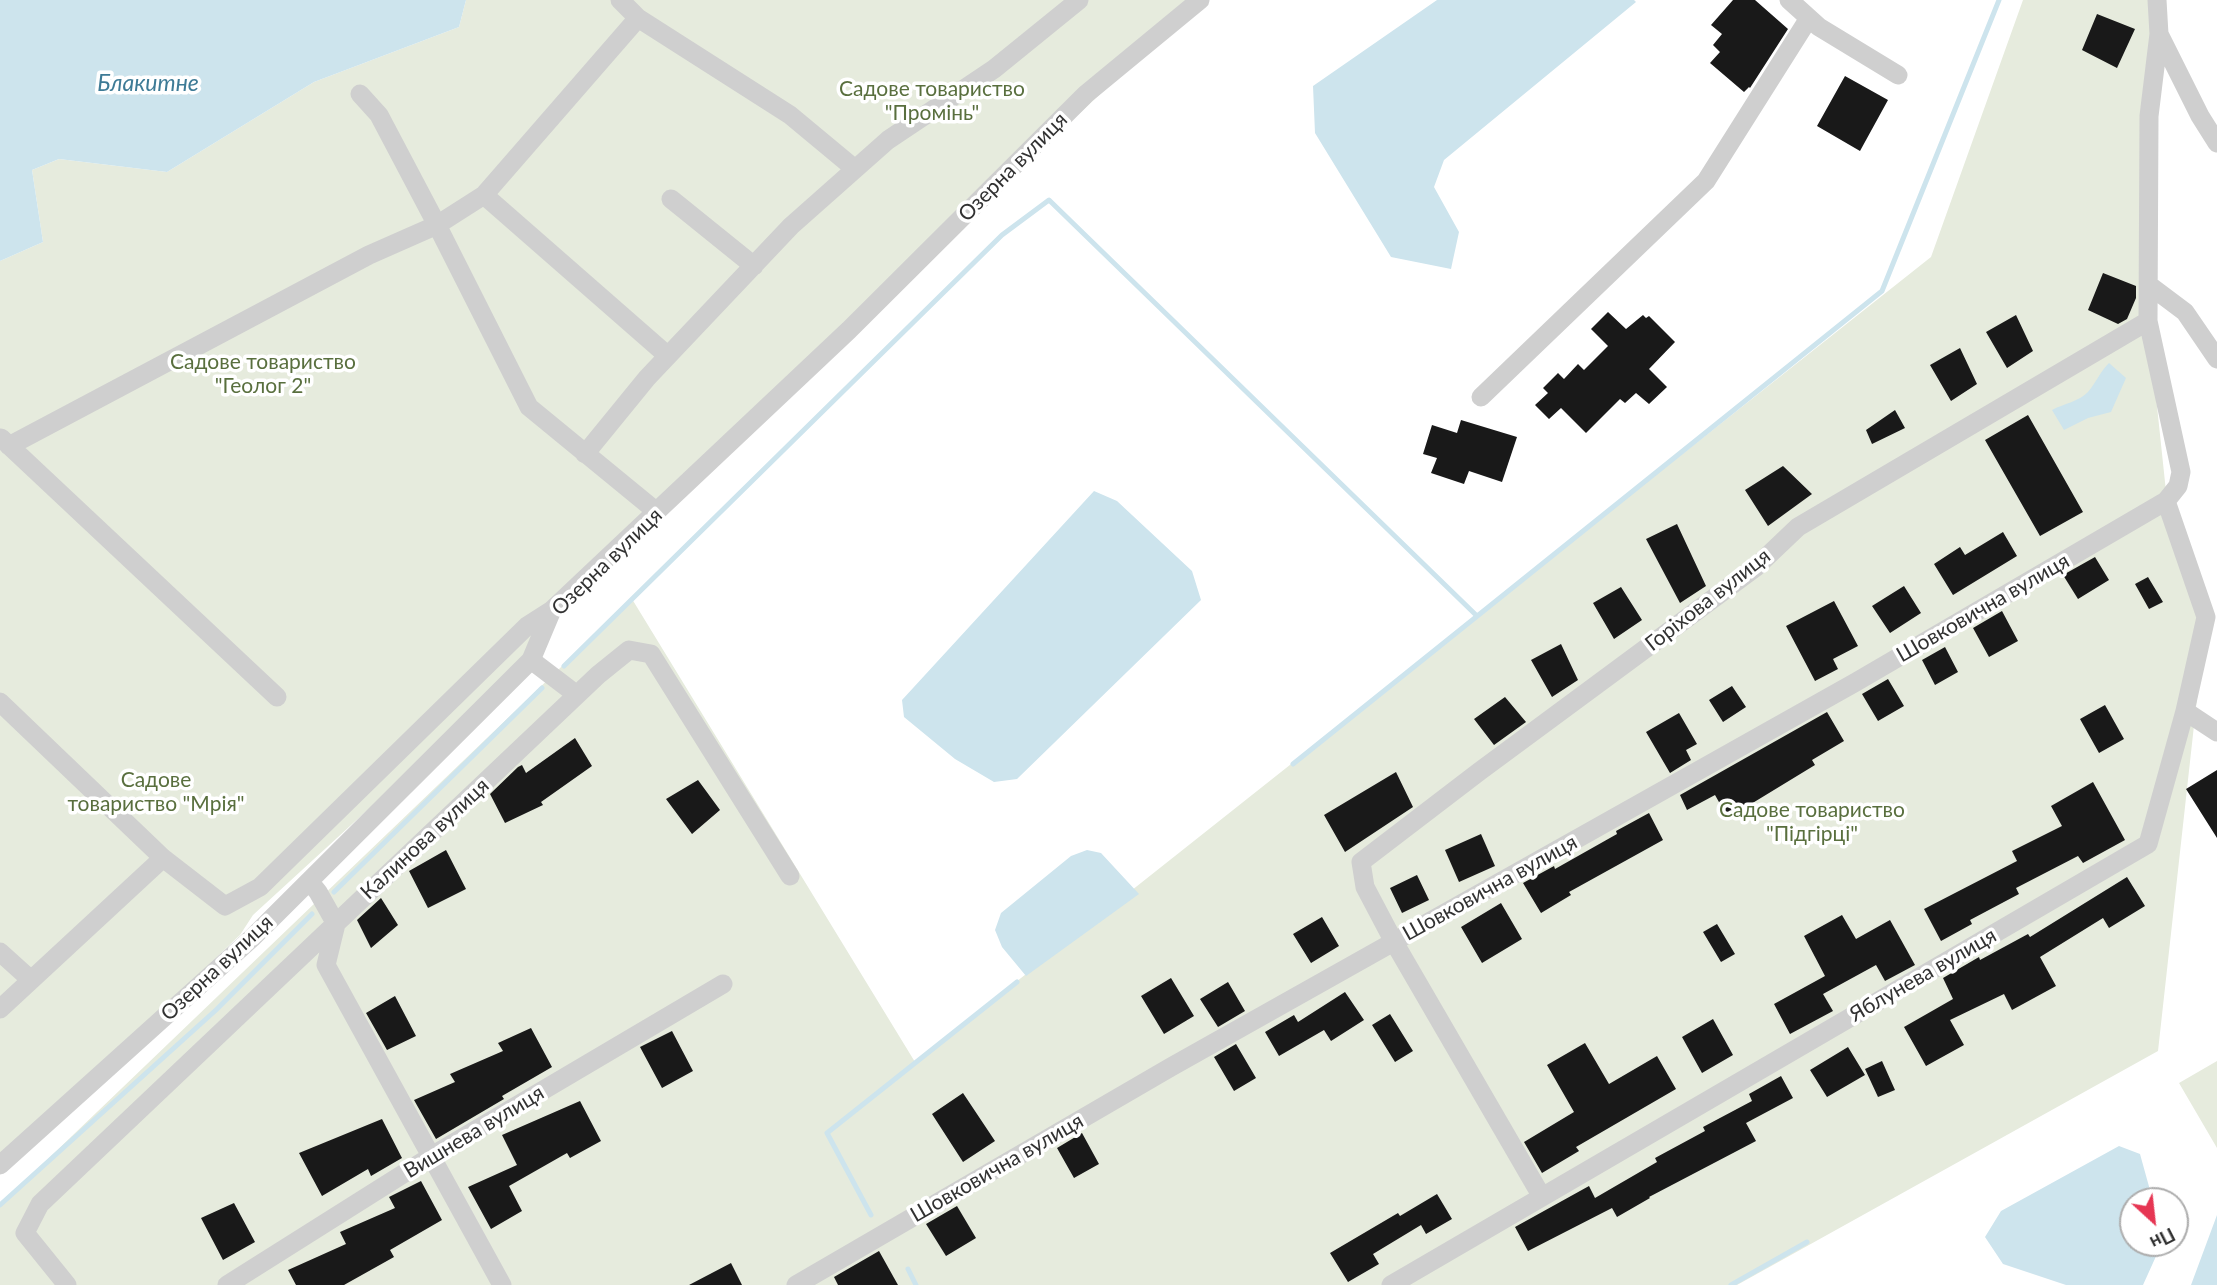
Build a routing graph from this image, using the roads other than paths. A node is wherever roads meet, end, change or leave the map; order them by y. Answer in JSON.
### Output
{"nodes":[{"id":1,"x":620,"y":0,"type":"edge"},
{"id":2,"x":1079,"y":0,"type":"edge"},
{"id":3,"x":1200,"y":0,"type":"edge"},
{"id":4,"x":1789,"y":0,"type":"edge"},
{"id":5,"x":2157,"y":0,"type":"edge"},
{"id":6,"x":638,"y":18,"type":"junction"},
{"id":7,"x":1809,"y":18,"type":"junction"},
{"id":8,"x":2160,"y":34,"type":"junction"},
{"id":9,"x":1898,"y":75,"type":"dead end"},
{"id":10,"x":360,"y":94,"type":"dead end"},
{"id":11,"x":2217,"y":143,"type":"edge"},
{"id":12,"x":855,"y":169,"type":"junction"},
{"id":13,"x":484,"y":195,"type":"junction"},
{"id":14,"x":671,"y":199,"type":"dead end"},
{"id":15,"x":437,"y":225,"type":"junction"},
{"id":16,"x":754,"y":266,"type":"junction"},
{"id":17,"x":2149,"y":285,"type":"junction"},
{"id":18,"x":2148,"y":321,"type":"junction"},
{"id":19,"x":668,"y":356,"type":"junction"},
{"id":20,"x":2217,"y":359,"type":"edge"},
{"id":21,"x":1481,"y":397,"type":"dead end"},
{"id":22,"x":5,"y":442,"type":"edge"},
{"id":23,"x":585,"y":454,"type":"junction"},
{"id":24,"x":2172,"y":493,"type":"junction"},
{"id":25,"x":657,"y":512,"type":"junction"},
{"id":26,"x":552,"y":610,"type":"junction"},
{"id":27,"x":531,"y":660,"type":"junction"},
{"id":28,"x":577,"y":695,"type":"junction"},
{"id":29,"x":277,"y":697,"type":"dead end"},
{"id":30,"x":0,"y":702,"type":"edge"},
{"id":31,"x":2185,"y":711,"type":"junction"},
{"id":32,"x":2217,"y":733,"type":"edge"},
{"id":33,"x":163,"y":858,"type":"junction"},
{"id":34,"x":790,"y":876,"type":"dead end"},
{"id":35,"x":309,"y":881,"type":"junction"},
{"id":36,"x":336,"y":924,"type":"junction"},
{"id":37,"x":1394,"y":942,"type":"junction"},
{"id":38,"x":0,"y":952,"type":"edge"},
{"id":39,"x":31,"y":980,"type":"junction"},
{"id":40,"x":723,"y":984,"type":"dead end"},
{"id":41,"x":0,"y":1009,"type":"edge"},
{"id":42,"x":430,"y":1157,"type":"junction"},
{"id":43,"x":0,"y":1165,"type":"edge"},
{"id":44,"x":1542,"y":1197,"type":"junction"},
{"id":45,"x":67,"y":1285,"type":"edge"},
{"id":46,"x":227,"y":1285,"type":"edge"},
{"id":47,"x":502,"y":1285,"type":"edge"},
{"id":48,"x":796,"y":1285,"type":"edge"},
{"id":49,"x":1391,"y":1285,"type":"edge"}],
"edges":[{"from":1,"to":6,"type":"street"},
{"from":2,"to":12,"type":"street"},
{"from":3,"to":25,"type":"street","name":"Озерна вулиця"},
{"from":4,"to":7,"type":"street"},
{"from":5,"to":8,"type":"street"},
{"from":6,"to":12,"type":"street"},
{"from":6,"to":13,"type":"street"},
{"from":7,"to":9,"type":"street"},
{"from":7,"to":21,"type":"street"},
{"from":8,"to":11,"type":"street"},
{"from":8,"to":17,"type":"street","name":"Яблунева вулиця"},
{"from":10,"to":15,"type":"street"},
{"from":12,"to":16,"type":"street"},
{"from":13,"to":15,"type":"street"},
{"from":13,"to":19,"type":"street"},
{"from":14,"to":16,"type":"street"},
{"from":15,"to":22,"type":"street"},
{"from":15,"to":23,"type":"street"},
{"from":16,"to":19,"type":"street"},
{"from":17,"to":18,"type":"street","name":"Яблунева вулиця"},
{"from":17,"to":20,"type":"street"},
{"from":18,"to":24,"type":"street","name":"Яблунева вулиця"},
{"from":18,"to":37,"type":"street","name":"Горіхова вулиця"},
{"from":19,"to":23,"type":"street"},
{"from":22,"to":29,"type":"street"},
{"from":23,"to":25,"type":"street"},
{"from":24,"to":31,"type":"street","name":"Яблунева вулиця"},
{"from":24,"to":37,"type":"street","name":"Шовковична вулиця"},
{"from":25,"to":26,"type":"street","name":"Озерна вулиця"},
{"from":26,"to":27,"type":"street","name":"Озерна вулиця"},
{"from":26,"to":33,"type":"street"},
{"from":27,"to":28,"type":"street"},
{"from":27,"to":35,"type":"street","name":"Озерна вулиця"},
{"from":28,"to":34,"type":"street","name":"Калинова вулиця"},
{"from":28,"to":36,"type":"street","name":"Калинова вулиця"},
{"from":30,"to":33,"type":"street"},
{"from":31,"to":32,"type":"street"},
{"from":31,"to":44,"type":"street","name":"Яблунева вулиця"},
{"from":33,"to":39,"type":"street"},
{"from":35,"to":36,"type":"street"},
{"from":35,"to":43,"type":"street","name":"Озерна вулиця"},
{"from":36,"to":42,"type":"street"},
{"from":36,"to":45,"type":"street","name":"Калинова вулиця"},
{"from":37,"to":44,"type":"street"},
{"from":37,"to":48,"type":"street","name":"Шовковична вулиця"},
{"from":38,"to":39,"type":"street"},
{"from":39,"to":41,"type":"street"},
{"from":40,"to":42,"type":"street","name":"Вишнева вулиця"},
{"from":42,"to":46,"type":"street","name":"Вишнева вулиця"},
{"from":42,"to":47,"type":"street"},
{"from":44,"to":49,"type":"street","name":"Яблунева вулиця"}]}
